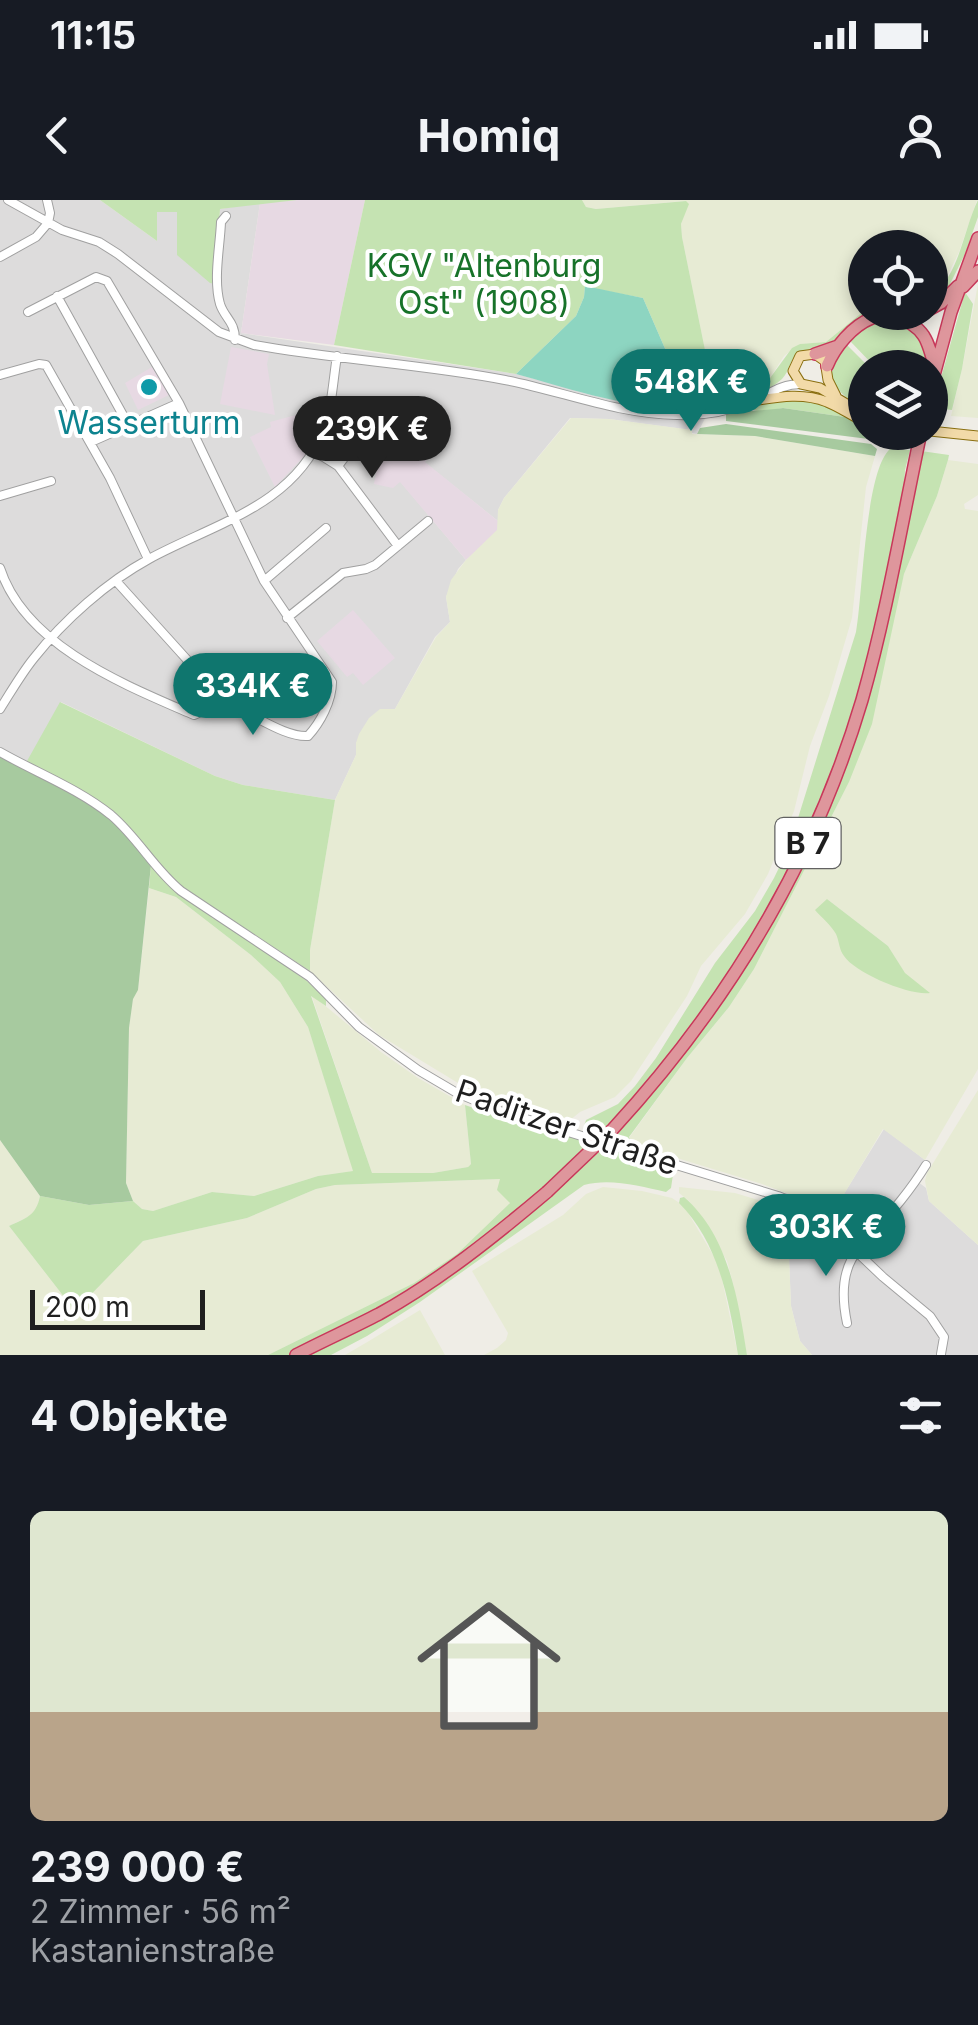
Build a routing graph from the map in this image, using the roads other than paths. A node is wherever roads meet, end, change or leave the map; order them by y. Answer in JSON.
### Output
{"nodes":[{"id":1,"x":8,"y":200,"type":"edge"},
{"id":2,"x":48,"y":200,"type":"edge"},
{"id":3,"x":226,"y":216,"type":"dead end"},
{"id":4,"x":48,"y":224,"type":"junction"},
{"id":5,"x":978,"y":238,"type":"edge"},
{"id":6,"x":0,"y":257,"type":"edge"},
{"id":7,"x":978,"y":272,"type":"edge"},
{"id":8,"x":959,"y":288,"type":"junction"},
{"id":9,"x":57,"y":296,"type":"junction"},
{"id":10,"x":948,"y":297,"type":"edge"},
{"id":11,"x":28,"y":312,"type":"dead end"},
{"id":12,"x":855,"y":330,"type":"edge"},
{"id":13,"x":235,"y":340,"type":"junction"},
{"id":14,"x":838,"y":346,"type":"junction"},
{"id":15,"x":940,"y":350,"type":"edge"},
{"id":16,"x":816,"y":354,"type":"junction"},
{"id":17,"x":337,"y":356,"type":"junction"},
{"id":18,"x":793,"y":370,"type":"junction"},
{"id":19,"x":827,"y":370,"type":"junction"},
{"id":20,"x":0,"y":374,"type":"edge"},
{"id":21,"x":801,"y":384,"type":"junction"},
{"id":22,"x":780,"y":386,"type":"junction"},
{"id":23,"x":815,"y":387,"type":"junction"},
{"id":24,"x":836,"y":396,"type":"junction"},
{"id":25,"x":752,"y":402,"type":"junction"},
{"id":26,"x":180,"y":403,"type":"junction"},
{"id":27,"x":848,"y":406,"type":"edge"},
{"id":28,"x":848,"y":411,"type":"edge"},
{"id":29,"x":354,"y":414,"type":"dead end"},
{"id":30,"x":129,"y":426,"type":"junction"},
{"id":31,"x":948,"y":430,"type":"edge"},
{"id":32,"x":978,"y":433,"type":"edge"},
{"id":33,"x":91,"y":442,"type":"junction"},
{"id":34,"x":917,"y":450,"type":"edge"},
{"id":35,"x":314,"y":452,"type":"junction"},
{"id":36,"x":338,"y":466,"type":"junction"},
{"id":37,"x":51,"y":481,"type":"dead end"},
{"id":38,"x":0,"y":496,"type":"edge"},
{"id":39,"x":233,"y":519,"type":"junction"},
{"id":40,"x":428,"y":520,"type":"dead end"},
{"id":41,"x":326,"y":528,"type":"dead end"},
{"id":42,"x":398,"y":546,"type":"junction"},
{"id":43,"x":148,"y":559,"type":"junction"},
{"id":44,"x":0,"y":568,"type":"edge"},
{"id":45,"x":116,"y":581,"type":"junction"},
{"id":46,"x":264,"y":581,"type":"junction"},
{"id":47,"x":287,"y":618,"type":"junction"},
{"id":48,"x":51,"y":639,"type":"junction"},
{"id":49,"x":209,"y":684,"type":"dead end"},
{"id":50,"x":0,"y":709,"type":"edge"},
{"id":51,"x":0,"y":752,"type":"edge"},
{"id":52,"x":926,"y":1165,"type":"dead end"},
{"id":53,"x":838,"y":1224,"type":"junction"},
{"id":54,"x":870,"y":1228,"type":"junction"},
{"id":55,"x":856,"y":1247,"type":"junction"},
{"id":56,"x":846,"y":1323,"type":"dead end"},
{"id":57,"x":942,"y":1354,"type":"edge"},
{"id":58,"x":296,"y":1355,"type":"edge"},
{"id":59,"x":932,"y":1355,"type":"edge"}],
"edges":[{"from":1,"to":4,"type":"street"},
{"from":2,"to":4,"type":"street"},
{"from":3,"to":13,"type":"street"},
{"from":4,"to":6,"type":"street"},
{"from":4,"to":13,"type":"street"},
{"from":5,"to":8,"type":"highway"},
{"from":7,"to":8,"type":"highway"},
{"from":8,"to":10,"type":"highway"},
{"from":8,"to":15,"type":"highway"},
{"from":9,"to":11,"type":"street"},
{"from":9,"to":26,"type":"street"},
{"from":9,"to":30,"type":"street"},
{"from":12,"to":14,"type":"highway"},
{"from":13,"to":17,"type":"street"},
{"from":14,"to":16,"type":"highway"},
{"from":14,"to":19,"type":"highway"},
{"from":16,"to":18,"type":"main road"},
{"from":16,"to":19,"type":"main road"},
{"from":17,"to":25,"type":"street"},
{"from":17,"to":35,"type":"street"},
{"from":18,"to":21,"type":"main road"},
{"from":18,"to":22,"type":"street"},
{"from":19,"to":23,"type":"main road"},
{"from":19,"to":24,"type":"main road"},
{"from":20,"to":33,"type":"street"},
{"from":21,"to":22,"type":"street"},
{"from":21,"to":23,"type":"main road"},
{"from":22,"to":25,"type":"street"},
{"from":23,"to":24,"type":"main road"},
{"from":24,"to":27,"type":"main road"},
{"from":25,"to":28,"type":"main road"},
{"from":26,"to":30,"type":"street"},
{"from":26,"to":39,"type":"street"},
{"from":29,"to":36,"type":"street"},
{"from":30,"to":33,"type":"street"},
{"from":31,"to":32,"type":"main road"},
{"from":33,"to":43,"type":"street"},
{"from":34,"to":58,"type":"highway","number":"B 7","bridge":true},
{"from":35,"to":36,"type":"street"},
{"from":35,"to":39,"type":"street"},
{"from":36,"to":42,"type":"street"},
{"from":37,"to":38,"type":"street"},
{"from":39,"to":43,"type":"street"},
{"from":39,"to":46,"type":"street"},
{"from":40,"to":42,"type":"street"},
{"from":41,"to":46,"type":"street"},
{"from":42,"to":47,"type":"street"},
{"from":43,"to":45,"type":"street"},
{"from":44,"to":48,"type":"street"},
{"from":45,"to":48,"type":"street"},
{"from":45,"to":49,"type":"street"},
{"from":46,"to":47,"type":"street"},
{"from":47,"to":48,"type":"street"},
{"from":48,"to":50,"type":"street"},
{"from":51,"to":53,"type":"street","name":"Paditzer Straße"},
{"from":52,"to":54,"type":"street"},
{"from":53,"to":54,"type":"street","name":"Paditzer Straße"},
{"from":53,"to":55,"type":"street","name":"Paditzer Straße"},
{"from":54,"to":55,"type":"street"},
{"from":55,"to":56,"type":"street"},
{"from":55,"to":57,"type":"street","name":"Paditzer Straße"},
{"from":57,"to":59,"type":"street","name":"Paditzer Straße"}]}
